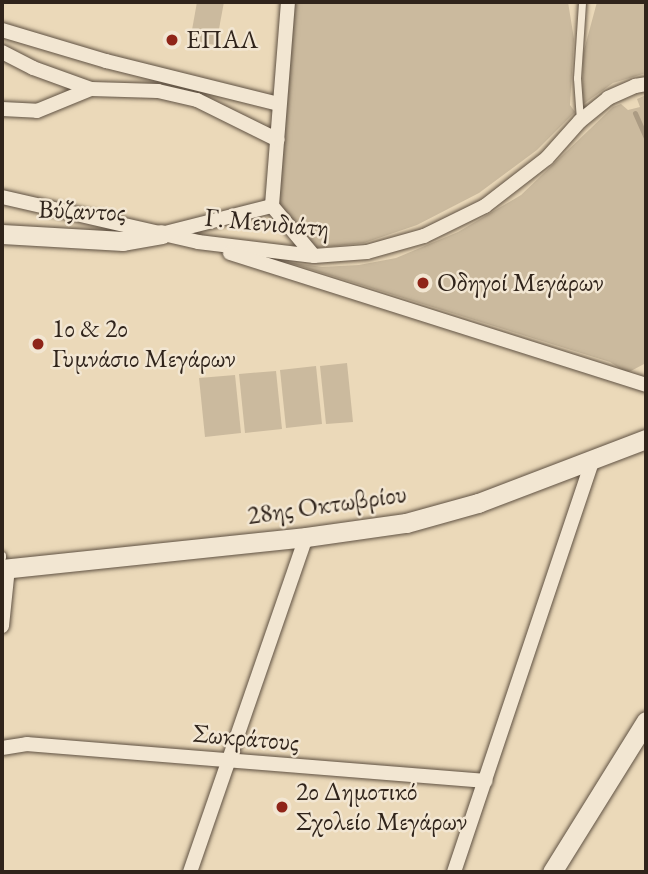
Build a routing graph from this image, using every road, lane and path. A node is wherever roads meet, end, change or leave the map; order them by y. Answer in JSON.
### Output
{"nodes":[{"id":1,"x":288,"y":2,"type":"edge"},
{"id":2,"x":582,"y":2,"type":"edge"},
{"id":3,"x":2,"y":30,"type":"edge"},
{"id":4,"x":2,"y":52,"type":"edge"},
{"id":5,"x":646,"y":84,"type":"edge"},
{"id":6,"x":91,"y":89,"type":"junction"},
{"id":7,"x":279,"y":104,"type":"junction"},
{"id":8,"x":2,"y":109,"type":"edge"},
{"id":9,"x":580,"y":121,"type":"junction"},
{"id":10,"x":278,"y":140,"type":"junction"},
{"id":11,"x":2,"y":197,"type":"edge"},
{"id":12,"x":272,"y":206,"type":"junction"},
{"id":13,"x":2,"y":234,"type":"edge"},
{"id":14,"x":161,"y":234,"type":"junction"},
{"id":15,"x":198,"y":242,"type":"junction"},
{"id":16,"x":314,"y":256,"type":"junction"},
{"id":17,"x":646,"y":385,"type":"edge"},
{"id":18,"x":646,"y":439,"type":"edge"},
{"id":19,"x":592,"y":461,"type":"junction"},
{"id":20,"x":306,"y":537,"type":"junction"},
{"id":21,"x":3,"y":562,"type":"edge"},
{"id":22,"x":2,"y":626,"type":"edge"},
{"id":23,"x":646,"y":721,"type":"edge"},
{"id":24,"x":2,"y":748,"type":"edge"},
{"id":25,"x":228,"y":761,"type":"junction"},
{"id":26,"x":486,"y":780,"type":"junction"},
{"id":27,"x":190,"y":872,"type":"edge"},
{"id":28,"x":454,"y":872,"type":"edge"},
{"id":29,"x":552,"y":872,"type":"edge"}],
"edges":[{"from":1,"to":7,"type":"street"},
{"from":2,"to":9,"type":"lane"},
{"from":3,"to":7,"type":"street"},
{"from":4,"to":6,"type":"street"},
{"from":5,"to":9,"type":"street","name":"Γ. Μενιδιάτη"},
{"from":6,"to":8,"type":"street"},
{"from":6,"to":10,"type":"street"},
{"from":7,"to":10,"type":"street"},
{"from":9,"to":16,"type":"street","name":"Γ. Μενιδιάτη"},
{"from":10,"to":12,"type":"street"},
{"from":11,"to":14,"type":"street","name":"Γ. Μενιδιάτη"},
{"from":12,"to":14,"type":"street"},
{"from":12,"to":16,"type":"street"},
{"from":13,"to":14,"type":"street","name":"Βύζαντος"},
{"from":14,"to":15,"type":"street","name":"Γ. Μενιδιάτη"},
{"from":15,"to":16,"type":"street","name":"Γ. Μενιδιάτη"},
{"from":15,"to":17,"type":"street"},
{"from":18,"to":19,"type":"street","name":"28ης Οκτωβρίου"},
{"from":19,"to":20,"type":"street","name":"28ης Οκτωβρίου"},
{"from":19,"to":26,"type":"street"},
{"from":20,"to":21,"type":"street","name":"28ης Οκτωβρίου"},
{"from":20,"to":25,"type":"street"},
{"from":21,"to":22,"type":"street"},
{"from":23,"to":29,"type":"street"},
{"from":24,"to":25,"type":"street","name":"Σωκράτους"},
{"from":25,"to":26,"type":"street","name":"Σωκράτους"},
{"from":25,"to":27,"type":"street"},
{"from":26,"to":28,"type":"street"}]}
